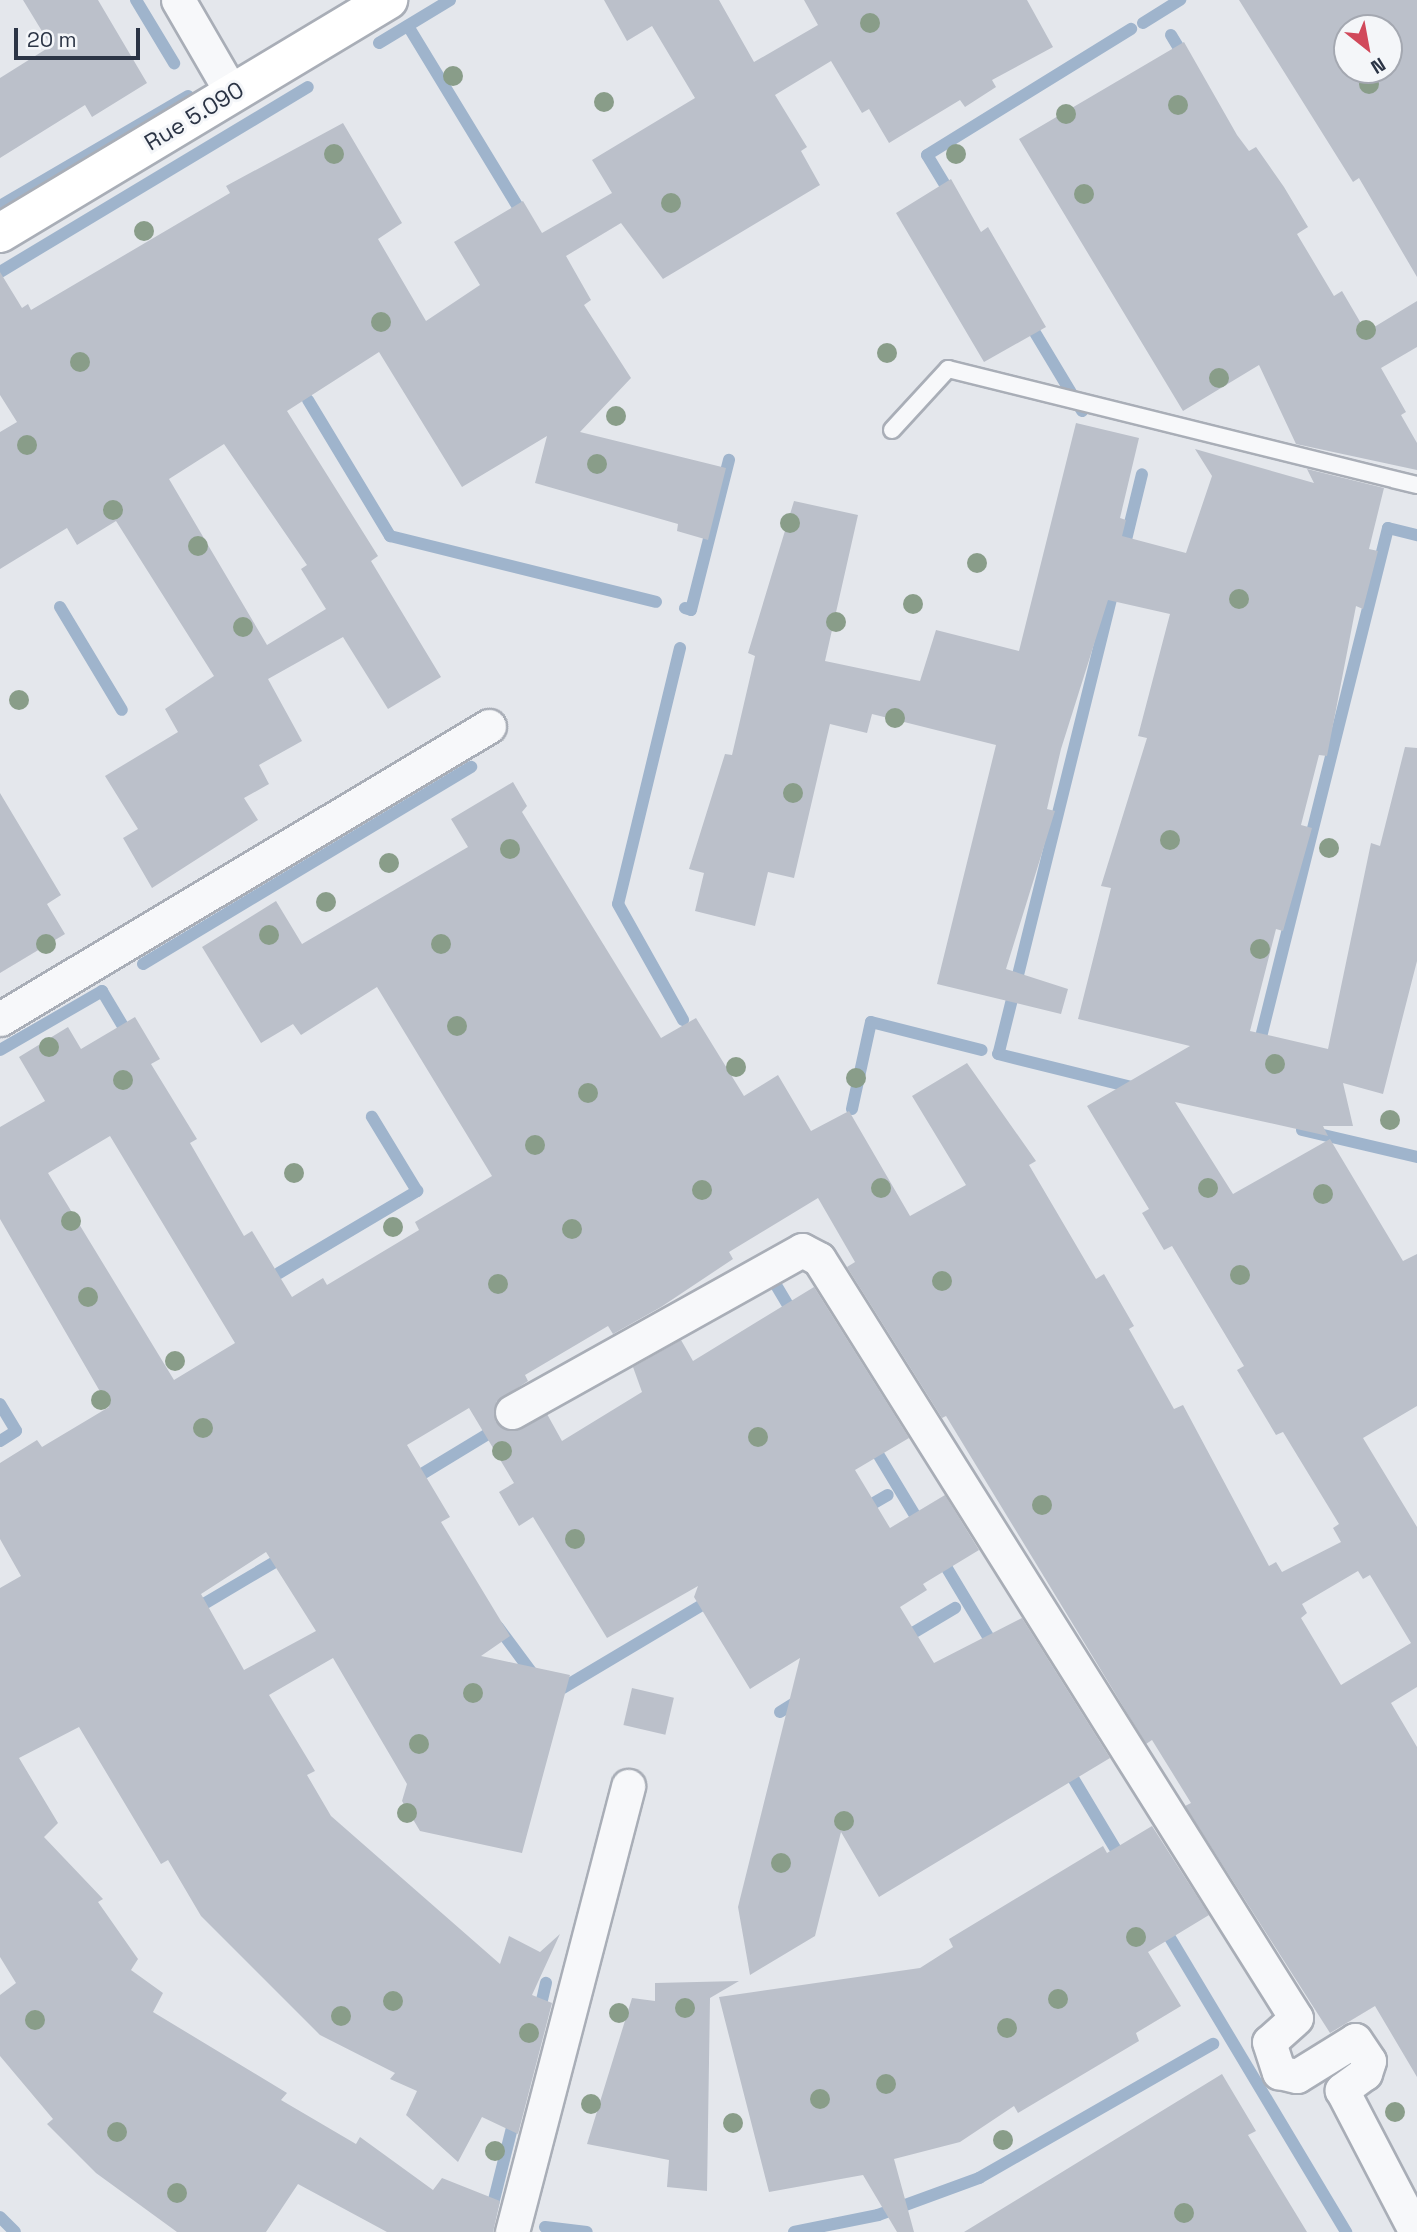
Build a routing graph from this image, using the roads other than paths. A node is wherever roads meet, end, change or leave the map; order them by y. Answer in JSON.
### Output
{"nodes":[{"id":1,"x":178,"y":0,"type":"edge"},
{"id":2,"x":388,"y":0,"type":"edge"},
{"id":3,"x":232,"y":93,"type":"junction"},
{"id":4,"x":0,"y":233,"type":"edge"},
{"id":5,"x":892,"y":430,"type":"dead end"},
{"id":6,"x":1417,"y":485,"type":"edge"},
{"id":7,"x":489,"y":726,"type":"dead end"},
{"id":8,"x":0,"y":1019,"type":"edge"},
{"id":9,"x":512,"y":1412,"type":"dead end"},
{"id":10,"x":628,"y":1786,"type":"dead end"},
{"id":11,"x":512,"y":2232,"type":"edge"},
{"id":12,"x":1416,"y":2232,"type":"edge"}],
"edges":[{"from":1,"to":3,"type":"street"},
{"from":2,"to":3,"type":"main road","name":"Rue 5.090"},
{"from":3,"to":4,"type":"main road","name":"Rue 5.090"},
{"from":5,"to":6,"type":"lane"},
{"from":7,"to":8,"type":"street"},
{"from":9,"to":12,"type":"street"},
{"from":10,"to":11,"type":"street"}]}
